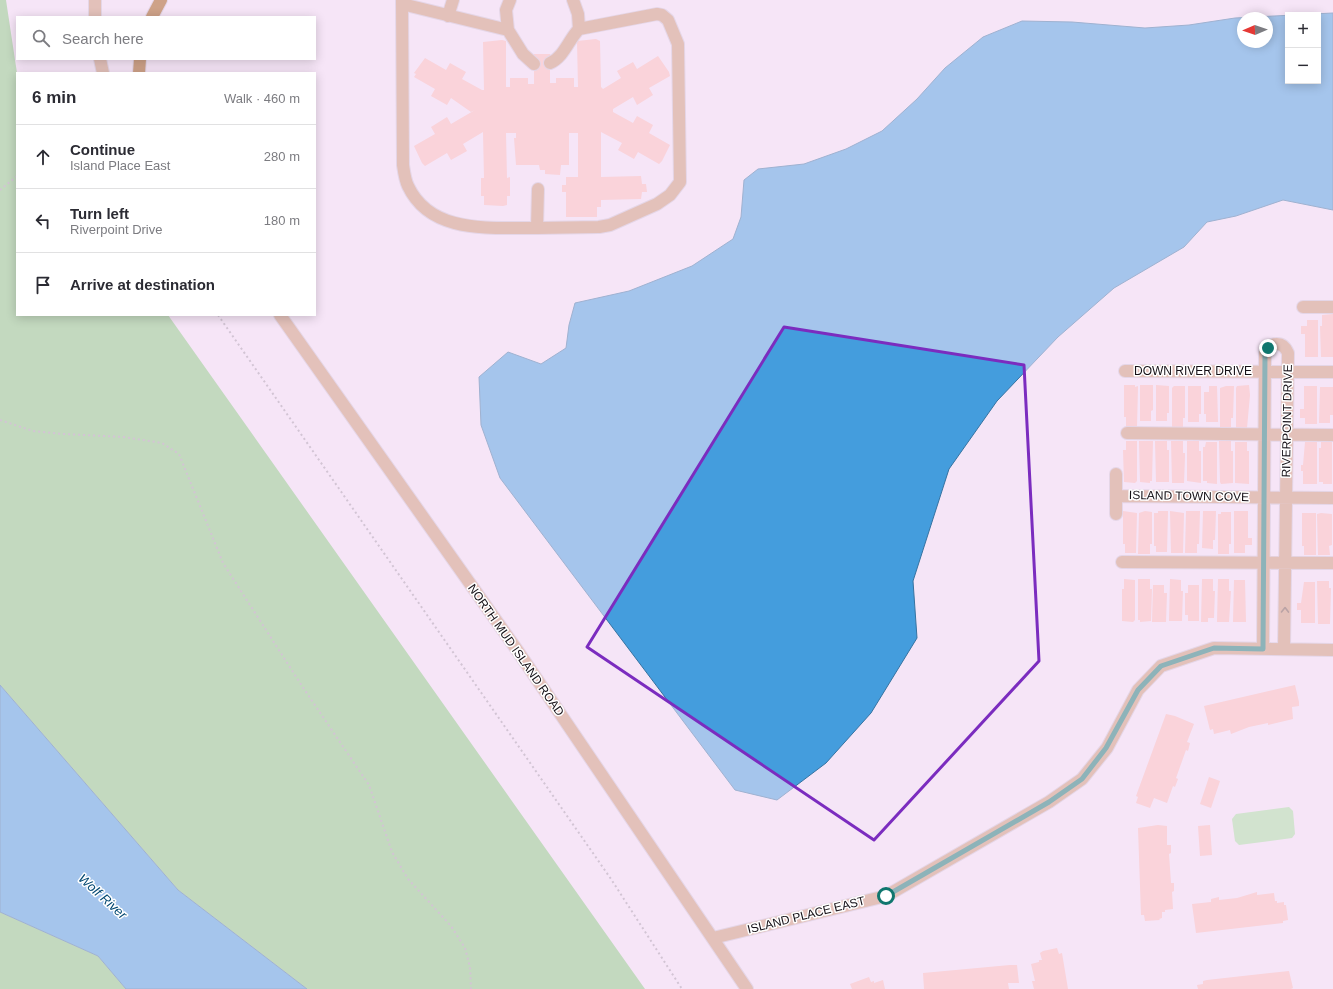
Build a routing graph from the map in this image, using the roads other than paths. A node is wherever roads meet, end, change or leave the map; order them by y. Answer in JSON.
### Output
{"nodes":[{"id":1,"x":95,"y":0,"type":"edge"},
{"id":2,"x":161,"y":0,"type":"edge"},
{"id":3,"x":454,"y":0,"type":"edge"},
{"id":4,"x":510,"y":0,"type":"edge"},
{"id":5,"x":573,"y":0,"type":"edge"},
{"id":6,"x":402,"y":2,"type":"edge"},
{"id":7,"x":95,"y":16,"type":"edge"},
{"id":8,"x":153,"y":16,"type":"edge"},
{"id":9,"x":448,"y":16,"type":"junction"},
{"id":10,"x":579,"y":29,"type":"junction"},
{"id":11,"x":508,"y":30,"type":"junction"},
{"id":12,"x":100,"y":60,"type":"edge"},
{"id":13,"x":140,"y":60,"type":"edge"},
{"id":14,"x":550,"y":63,"type":"dead end"},
{"id":15,"x":534,"y":64,"type":"dead end"},
{"id":16,"x":103,"y":72,"type":"edge"},
{"id":17,"x":140,"y":72,"type":"edge"},
{"id":18,"x":538,"y":189,"type":"dead end"},
{"id":19,"x":537,"y":228,"type":"junction"},
{"id":20,"x":1303,"y":307,"type":"dead end"},
{"id":21,"x":1333,"y":307,"type":"edge"},
{"id":22,"x":281,"y":316,"type":"edge"},
{"id":23,"x":1125,"y":371,"type":"dead end"},
{"id":24,"x":1265,"y":371,"type":"junction"},
{"id":25,"x":1288,"y":371,"type":"junction"},
{"id":26,"x":1333,"y":372,"type":"edge"},
{"id":27,"x":1126,"y":433,"type":"dead end"},
{"id":28,"x":1265,"y":434,"type":"junction"},
{"id":29,"x":1287,"y":434,"type":"junction"},
{"id":30,"x":1333,"y":435,"type":"edge"},
{"id":31,"x":1116,"y":474,"type":"dead end"},
{"id":32,"x":1116,"y":496,"type":"junction"},
{"id":33,"x":1264,"y":497,"type":"junction"},
{"id":34,"x":1286,"y":497,"type":"junction"},
{"id":35,"x":1333,"y":498,"type":"edge"},
{"id":36,"x":1116,"y":514,"type":"dead end"},
{"id":37,"x":1122,"y":562,"type":"dead end"},
{"id":38,"x":1263,"y":563,"type":"junction"},
{"id":39,"x":1285,"y":563,"type":"junction"},
{"id":40,"x":1333,"y":563,"type":"edge"},
{"id":41,"x":1263,"y":649,"type":"junction"},
{"id":42,"x":1284,"y":649,"type":"junction"},
{"id":43,"x":1333,"y":650,"type":"edge"},
{"id":44,"x":713,"y":938,"type":"junction"},
{"id":45,"x":747,"y":989,"type":"edge"}],
"edges":[{"from":1,"to":7,"type":"street"},
{"from":2,"to":8,"type":"main road"},
{"from":3,"to":9,"type":"street"},
{"from":4,"to":11,"type":"street"},
{"from":5,"to":10,"type":"street"},
{"from":6,"to":9,"type":"street"},
{"from":6,"to":19,"type":"street"},
{"from":9,"to":11,"type":"street"},
{"from":10,"to":14,"type":"street"},
{"from":10,"to":19,"type":"street"},
{"from":11,"to":15,"type":"street"},
{"from":12,"to":16,"type":"street"},
{"from":13,"to":17,"type":"main road"},
{"from":18,"to":19,"type":"street"},
{"from":20,"to":21,"type":"street"},
{"from":22,"to":44,"type":"street","name":"NORTH MUD ISLAND ROAD"},
{"from":23,"to":24,"type":"street","name":"DOWN RIVER DRIVE"},
{"from":24,"to":25,"type":"street","name":"DOWN RIVER DRIVE"},
{"from":24,"to":25,"type":"street","name":"RIVERPOINT DRIVE"},
{"from":24,"to":28,"type":"street","name":"RIVERPOINT DRIVE"},
{"from":25,"to":26,"type":"street","name":"DOWN RIVER DRIVE"},
{"from":25,"to":29,"type":"street","name":"RIVERPOINT DRIVE"},
{"from":27,"to":28,"type":"street"},
{"from":28,"to":29,"type":"street"},
{"from":28,"to":33,"type":"street","name":"RIVERPOINT DRIVE"},
{"from":29,"to":30,"type":"street"},
{"from":29,"to":34,"type":"street","name":"RIVERPOINT DRIVE"},
{"from":31,"to":32,"type":"street","name":"ISLAND TOWN COVE"},
{"from":32,"to":33,"type":"street","name":"ISLAND TOWN COVE"},
{"from":32,"to":36,"type":"street","name":"ISLAND TOWN COVE"},
{"from":33,"to":34,"type":"street","name":"ISLAND TOWN COVE"},
{"from":33,"to":38,"type":"street","name":"RIVERPOINT DRIVE"},
{"from":34,"to":35,"type":"street","name":"ISLAND TOWN COVE"},
{"from":34,"to":39,"type":"street","name":"RIVERPOINT DRIVE"},
{"from":37,"to":38,"type":"street"},
{"from":38,"to":39,"type":"street"},
{"from":38,"to":41,"type":"street","name":"RIVERPOINT DRIVE"},
{"from":39,"to":40,"type":"street"},
{"from":42,"to":39,"type":"street","name":"RIVERPOINT DRIVE","one_way":true},
{"from":41,"to":42,"type":"street","name":"ISLAND PLACE EAST"},
{"from":41,"to":44,"type":"street","name":"ISLAND PLACE EAST"},
{"from":42,"to":43,"type":"street","name":"ISLAND PLACE EAST"},
{"from":44,"to":45,"type":"street","name":"NORTH MUD ISLAND ROAD"}]}
